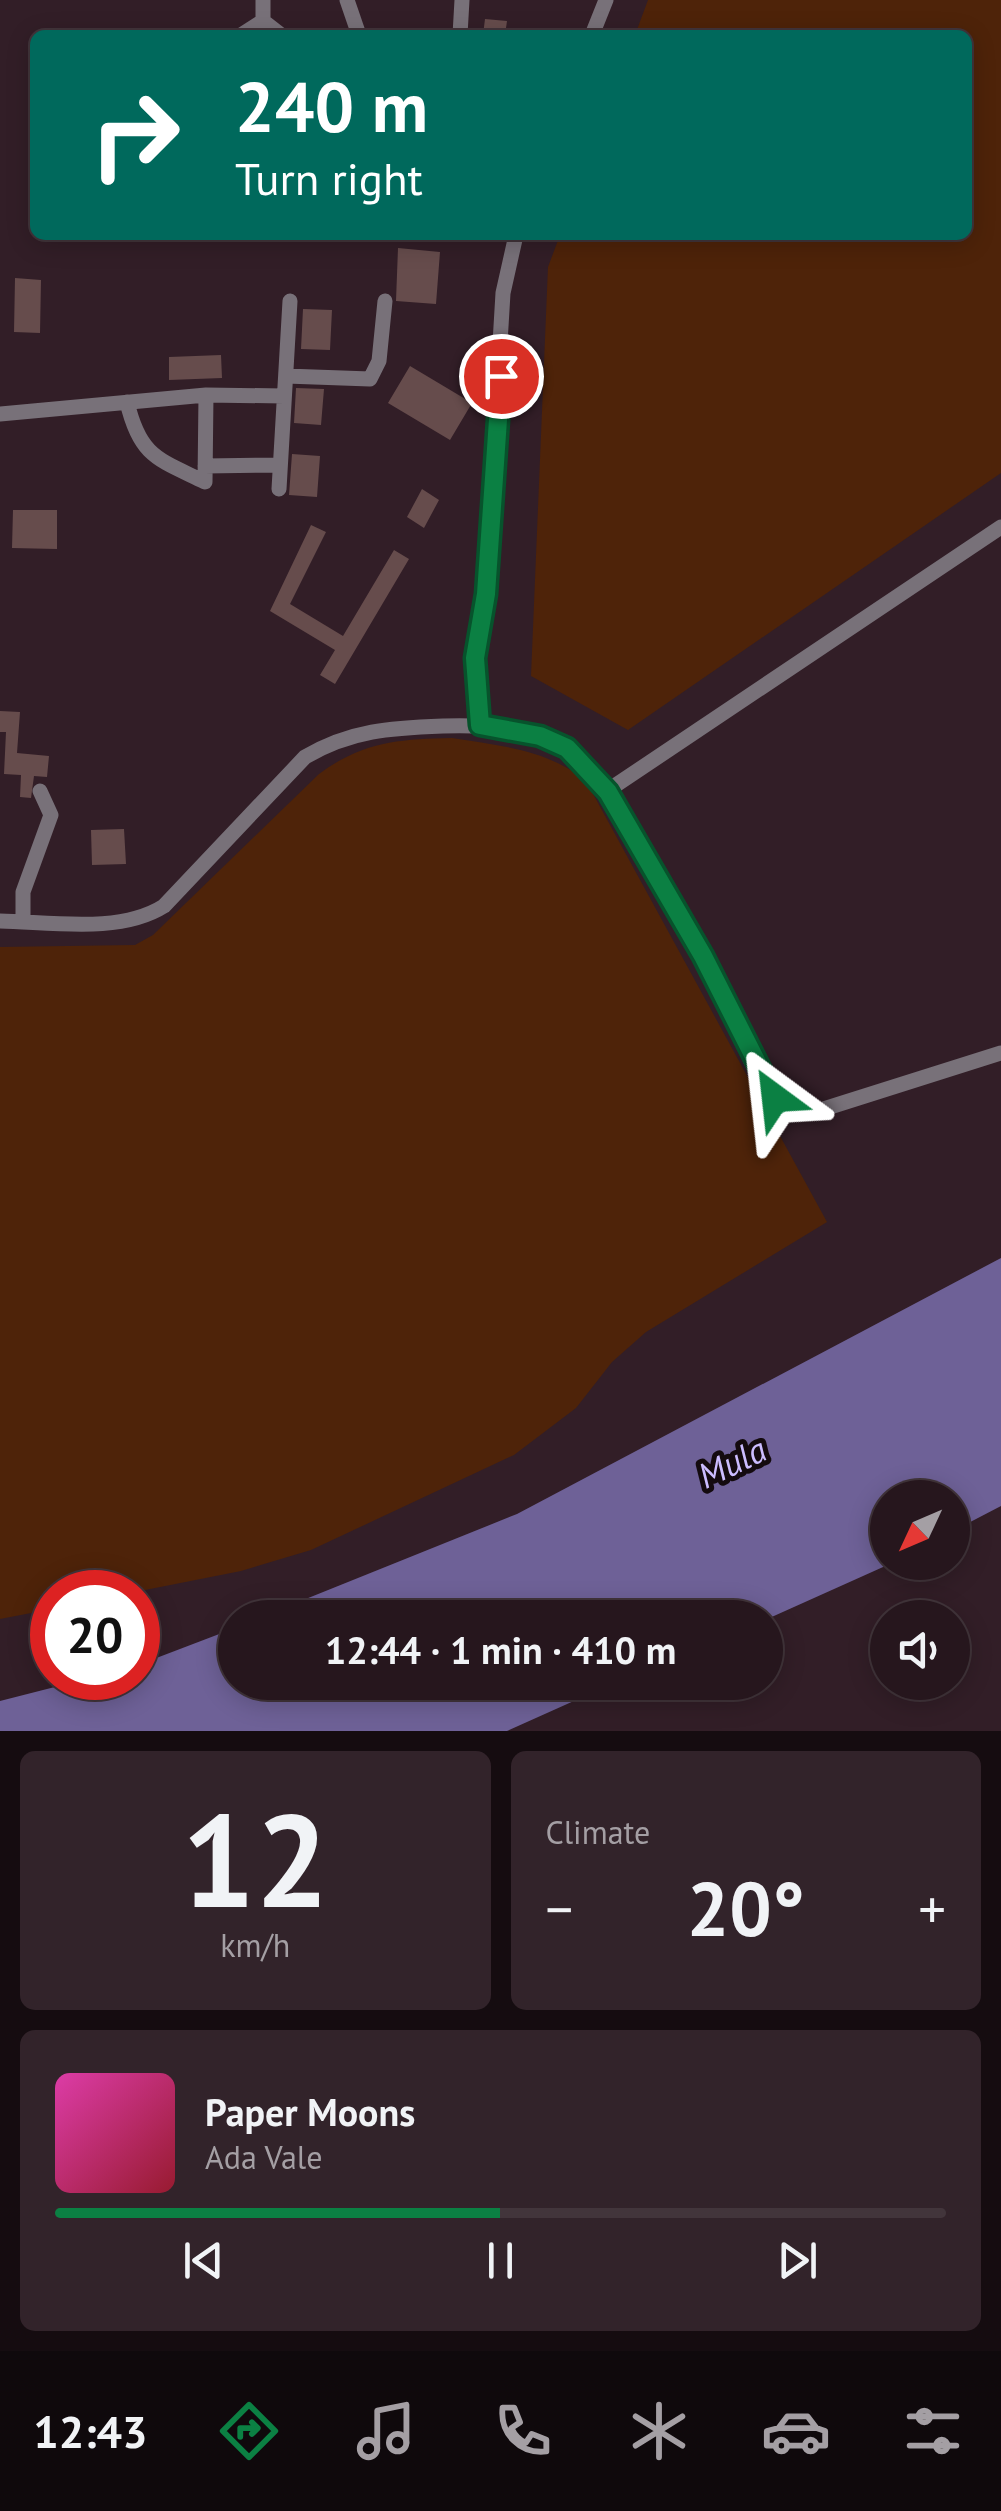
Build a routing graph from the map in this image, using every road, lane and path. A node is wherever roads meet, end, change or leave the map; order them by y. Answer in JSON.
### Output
{"nodes":[{"id":1,"x":262,"y":0,"type":"edge"},
{"id":2,"x":347,"y":0,"type":"edge"},
{"id":3,"x":462,"y":0,"type":"edge"},
{"id":4,"x":606,"y":0,"type":"edge"},
{"id":5,"x":263,"y":21,"type":"junction"},
{"id":6,"x":249,"y":30,"type":"edge"},
{"id":7,"x":275,"y":30,"type":"edge"},
{"id":8,"x":357,"y":30,"type":"edge"},
{"id":9,"x":460,"y":30,"type":"edge"},
{"id":10,"x":594,"y":30,"type":"edge"},
{"id":11,"x":515,"y":240,"type":"edge"},
{"id":12,"x":290,"y":300,"type":"dead end"},
{"id":13,"x":385,"y":301,"type":"dead end"},
{"id":14,"x":286,"y":376,"type":"junction"},
{"id":15,"x":206,"y":395,"type":"junction"},
{"id":16,"x":284,"y":396,"type":"junction"},
{"id":17,"x":127,"y":402,"type":"junction"},
{"id":18,"x":0,"y":414,"type":"edge"},
{"id":19,"x":280,"y":465,"type":"junction"},
{"id":20,"x":206,"y":466,"type":"junction"},
{"id":21,"x":279,"y":489,"type":"dead end"},
{"id":22,"x":1001,"y":527,"type":"edge"},
{"id":23,"x":480,"y":725,"type":"junction"},
{"id":24,"x":40,"y":790,"type":"dead end"},
{"id":25,"x":608,"y":792,"type":"junction"},
{"id":26,"x":0,"y":921,"type":"edge"},
{"id":27,"x":23,"y":922,"type":"junction"},
{"id":28,"x":1001,"y":1053,"type":"edge"}],
"edges":[{"from":1,"to":5,"type":"lane"},
{"from":2,"to":8,"type":"lane"},
{"from":3,"to":9,"type":"lane"},
{"from":4,"to":10,"type":"lane"},
{"from":5,"to":6,"type":"lane"},
{"from":5,"to":7,"type":"lane"},
{"from":11,"to":23,"type":"lane"},
{"from":12,"to":14,"type":"lane"},
{"from":13,"to":14,"type":"lane"},
{"from":14,"to":16,"type":"lane"},
{"from":15,"to":16,"type":"lane"},
{"from":15,"to":17,"type":"lane"},
{"from":15,"to":20,"type":"lane"},
{"from":16,"to":19,"type":"lane"},
{"from":17,"to":18,"type":"lane"},
{"from":17,"to":20,"type":"lane"},
{"from":19,"to":20,"type":"lane"},
{"from":19,"to":21,"type":"lane"},
{"from":22,"to":25,"type":"lane"},
{"from":23,"to":25,"type":"lane"},
{"from":23,"to":27,"type":"lane"},
{"from":24,"to":27,"type":"lane"},
{"from":25,"to":28,"type":"lane"},
{"from":26,"to":27,"type":"lane"}]}
